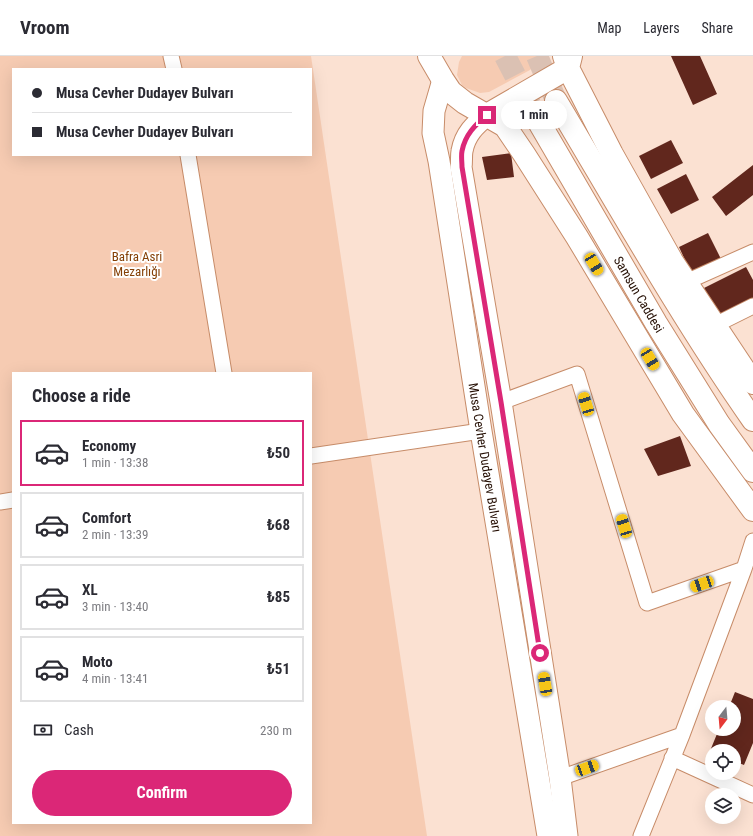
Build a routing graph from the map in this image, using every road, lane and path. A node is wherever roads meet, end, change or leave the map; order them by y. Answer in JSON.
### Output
{"nodes":[{"id":1,"x":171,"y":56,"type":"edge"},
{"id":2,"x":429,"y":56,"type":"edge"},
{"id":3,"x":448,"y":56,"type":"edge"},
{"id":4,"x":568,"y":60,"type":"edge"},
{"id":5,"x":174,"y":68,"type":"edge"},
{"id":6,"x":443,"y":80,"type":"junction"},
{"id":7,"x":556,"y":101,"type":"tunnel mouth"},
{"id":8,"x":533,"y":112,"type":"tunnel mouth"},
{"id":9,"x":487,"y":115,"type":"junction"},
{"id":10,"x":188,"y":156,"type":"edge"},
{"id":11,"x":753,"y":252,"type":"edge"},
{"id":12,"x":686,"y":282,"type":"junction"},
{"id":13,"x":753,"y":306,"type":"edge"},
{"id":14,"x":715,"y":325,"type":"junction"},
{"id":15,"x":224,"y":372,"type":"edge"},
{"id":16,"x":753,"y":383,"type":"edge"},
{"id":17,"x":501,"y":402,"type":"junction"},
{"id":18,"x":753,"y":420,"type":"edge"},
{"id":19,"x":481,"y":431,"type":"junction"},
{"id":20,"x":312,"y":456,"type":"edge"},
{"id":21,"x":753,"y":471,"type":"edge"},
{"id":22,"x":12,"y":500,"type":"edge"},
{"id":23,"x":0,"y":502,"type":"edge"},
{"id":24,"x":753,"y":510,"type":"edge"},
{"id":25,"x":753,"y":540,"type":"edge"},
{"id":26,"x":744,"y":569,"type":"junction"},
{"id":27,"x":682,"y":735,"type":"junction"},
{"id":28,"x":672,"y":758,"type":"junction"},
{"id":29,"x":560,"y":778,"type":"junction"},
{"id":30,"x":753,"y":796,"type":"edge"},
{"id":31,"x":548,"y":836,"type":"edge"},
{"id":32,"x":567,"y":836,"type":"edge"},
{"id":33,"x":640,"y":836,"type":"edge"}],
"edges":[{"from":1,"to":5,"type":"street"},
{"from":2,"to":6,"type":"highway"},
{"from":3,"to":6,"type":"highway"},
{"from":4,"to":9,"type":"highway"},
{"from":4,"to":12,"type":"highway"},
{"from":6,"to":9,"type":"highway"},
{"from":6,"to":19,"type":"main road","name":"Musa Cevher Dudayev Bulvarı"},
{"from":7,"to":18,"type":"highway","name":"Samsun Caddesi"},
{"from":8,"to":21,"type":"highway","name":"Samsun Caddesi"},
{"from":9,"to":17,"type":"main road","name":"Musa Cevher Dudayev Bulvarı"},
{"from":9,"to":24,"type":"highway"},
{"from":10,"to":15,"type":"street"},
{"from":11,"to":12,"type":"street"},
{"from":12,"to":14,"type":"highway"},
{"from":13,"to":14,"type":"street"},
{"from":14,"to":16,"type":"highway"},
{"from":17,"to":26,"type":"street"},
{"from":17,"to":29,"type":"main road","name":"Musa Cevher Dudayev Bulvarı"},
{"from":19,"to":20,"type":"street"},
{"from":19,"to":31,"type":"main road","name":"Musa Cevher Dudayev Bulvarı"},
{"from":22,"to":23,"type":"street"},
{"from":25,"to":26,"type":"street"},
{"from":26,"to":27,"type":"street"},
{"from":27,"to":28,"type":"street"},
{"from":27,"to":29,"type":"street"},
{"from":28,"to":30,"type":"street"},
{"from":28,"to":33,"type":"street"},
{"from":29,"to":32,"type":"main road","name":"Musa Cevher Dudayev Bulvarı"}]}
